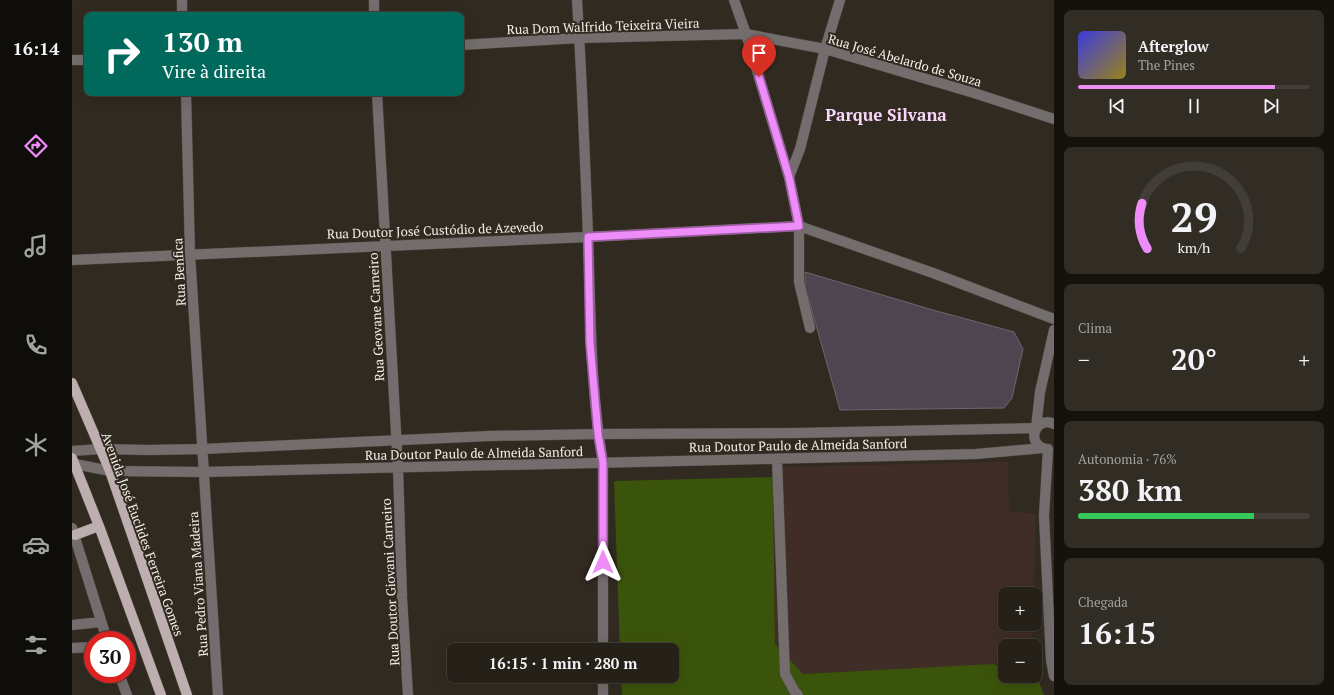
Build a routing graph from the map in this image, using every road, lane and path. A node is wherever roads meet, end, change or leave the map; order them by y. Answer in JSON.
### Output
{"nodes":[{"id":1,"x":182,"y":0,"type":"edge"},
{"id":2,"x":374,"y":0,"type":"edge"},
{"id":3,"x":578,"y":0,"type":"edge"},
{"id":4,"x":734,"y":0,"type":"edge"},
{"id":5,"x":840,"y":0,"type":"edge"},
{"id":6,"x":182,"y":12,"type":"edge"},
{"id":7,"x":374,"y":12,"type":"edge"},
{"id":8,"x":746,"y":34,"type":"junction"},
{"id":9,"x":579,"y":38,"type":"junction"},
{"id":10,"x":464,"y":45,"type":"edge"},
{"id":11,"x":825,"y":49,"type":"junction"},
{"id":12,"x":72,"y":60,"type":"edge"},
{"id":13,"x":84,"y":60,"type":"edge"},
{"id":14,"x":186,"y":96,"type":"edge"},
{"id":15,"x":377,"y":96,"type":"edge"},
{"id":16,"x":1054,"y":119,"type":"edge"},
{"id":17,"x":789,"y":177,"type":"junction"},
{"id":18,"x":799,"y":226,"type":"junction"},
{"id":19,"x":588,"y":237,"type":"junction"},
{"id":20,"x":386,"y":245,"type":"junction"},
{"id":21,"x":190,"y":254,"type":"junction"},
{"id":22,"x":72,"y":260,"type":"edge"},
{"id":23,"x":1054,"y":319,"type":"edge"},
{"id":24,"x":810,"y":328,"type":"dead end"},
{"id":25,"x":1054,"y":330,"type":"edge"},
{"id":26,"x":72,"y":383,"type":"edge"},
{"id":27,"x":1054,"y":424,"type":"edge"},
{"id":28,"x":1036,"y":428,"type":"junction"},
{"id":29,"x":598,"y":434,"type":"junction"},
{"id":30,"x":396,"y":440,"type":"junction"},
{"id":31,"x":1048,"y":448,"type":"edge"},
{"id":32,"x":100,"y":449,"type":"junction"},
{"id":33,"x":203,"y":449,"type":"junction"},
{"id":34,"x":72,"y":451,"type":"edge"},
{"id":35,"x":777,"y":459,"type":"junction"},
{"id":36,"x":73,"y":461,"type":"edge"},
{"id":37,"x":603,"y":463,"type":"junction"},
{"id":38,"x":398,"y":468,"type":"junction"},
{"id":39,"x":110,"y":471,"type":"junction"},
{"id":40,"x":203,"y":472,"type":"junction"},
{"id":41,"x":1049,"y":517,"type":"edge"},
{"id":42,"x":100,"y":526,"type":"junction"},
{"id":43,"x":73,"y":531,"type":"edge"},
{"id":44,"x":102,"y":622,"type":"junction"},
{"id":45,"x":72,"y":625,"type":"edge"},
{"id":46,"x":104,"y":631,"type":"edge"},
{"id":47,"x":603,"y":643,"type":"edge"},
{"id":48,"x":84,"y":647,"type":"edge"},
{"id":49,"x":72,"y":648,"type":"edge"},
{"id":50,"x":1054,"y":676,"type":"edge"},
{"id":51,"x":122,"y":683,"type":"edge"},
{"id":52,"x":603,"y":683,"type":"edge"},
{"id":53,"x":127,"y":695,"type":"edge"},
{"id":54,"x":161,"y":695,"type":"edge"},
{"id":55,"x":187,"y":695,"type":"edge"},
{"id":56,"x":218,"y":695,"type":"edge"},
{"id":57,"x":408,"y":695,"type":"edge"},
{"id":58,"x":603,"y":695,"type":"edge"},
{"id":59,"x":798,"y":695,"type":"edge"}],
"edges":[{"from":1,"to":6,"type":"street"},
{"from":2,"to":7,"type":"street"},
{"from":3,"to":9,"type":"street"},
{"from":4,"to":8,"type":"street"},
{"from":5,"to":11,"type":"street"},
{"from":8,"to":9,"type":"street","name":"Rua Dom Walfrido Teixeira Vieira"},
{"from":8,"to":11,"type":"street","name":"Rua José Abelardo de Souza"},
{"from":8,"to":17,"type":"street"},
{"from":9,"to":10,"type":"street","name":"Rua Dom Walfrido Teixeira Vieira"},
{"from":9,"to":19,"type":"street"},
{"from":11,"to":16,"type":"street","name":"Rua José Abelardo de Souza"},
{"from":11,"to":17,"type":"street"},
{"from":12,"to":13,"type":"street"},
{"from":14,"to":21,"type":"street","name":"Rua Benfica"},
{"from":15,"to":20,"type":"street","name":"Rua Geovane Carneiro"},
{"from":17,"to":18,"type":"street"},
{"from":18,"to":19,"type":"street","name":"Rua Doutor José Custódio de Azevedo"},
{"from":18,"to":23,"type":"street"},
{"from":18,"to":24,"type":"street"},
{"from":19,"to":20,"type":"street","name":"Rua Doutor José Custódio de Azevedo"},
{"from":19,"to":29,"type":"street"},
{"from":20,"to":21,"type":"street","name":"Rua Doutor José Custódio de Azevedo"},
{"from":20,"to":30,"type":"street","name":"Rua Geovane Carneiro"},
{"from":21,"to":22,"type":"street","name":"Rua Doutor José Custódio de Azevedo"},
{"from":21,"to":33,"type":"street","name":"Rua Benfica"},
{"from":25,"to":28,"type":"street"},
{"from":26,"to":32,"type":"main road","name":"Avenida José Euclides Ferreira Gomes"},
{"from":27,"to":28,"type":"street","name":"Rua Doutor Paulo de Almeida Sanford"},
{"from":28,"to":29,"type":"street","name":"Rua Doutor Paulo de Almeida Sanford"},
{"from":28,"to":31,"type":"street"},
{"from":29,"to":30,"type":"street","name":"Rua Doutor Paulo de Almeida Sanford"},
{"from":29,"to":37,"type":"street"},
{"from":30,"to":33,"type":"street","name":"Rua Doutor Paulo de Almeida Sanford"},
{"from":30,"to":38,"type":"street","name":"Rua Geovane Carneiro"},
{"from":31,"to":35,"type":"street","name":"Rua Doutor Paulo de Almeida Sanford"},
{"from":31,"to":41,"type":"street"},
{"from":32,"to":33,"type":"street","name":"Rua Doutor Paulo de Almeida Sanford"},
{"from":32,"to":34,"type":"street","name":"Rua Doutor Paulo de Almeida Sanford"},
{"from":32,"to":39,"type":"main road","name":"Avenida José Euclides Ferreira Gomes"},
{"from":33,"to":40,"type":"street","name":"Rua Benfica"},
{"from":35,"to":37,"type":"street","name":"Rua Doutor Paulo de Almeida Sanford"},
{"from":35,"to":59,"type":"street"},
{"from":36,"to":39,"type":"street","name":"Rua Doutor Paulo de Almeida Sanford"},
{"from":36,"to":42,"type":"main road"},
{"from":37,"to":38,"type":"street","name":"Rua Doutor Paulo de Almeida Sanford"},
{"from":37,"to":47,"type":"street"},
{"from":38,"to":40,"type":"street","name":"Rua Doutor Paulo de Almeida Sanford"},
{"from":38,"to":57,"type":"street","name":"Rua Doutor Giovani Carneiro"},
{"from":39,"to":40,"type":"street","name":"Rua Doutor Paulo de Almeida Sanford"},
{"from":39,"to":55,"type":"main road","name":"Avenida José Euclides Ferreira Gomes"},
{"from":40,"to":56,"type":"street","name":"Rua Pedro Viana Madeira"},
{"from":41,"to":50,"type":"street"},
{"from":42,"to":43,"type":"main road"},
{"from":42,"to":54,"type":"main road"},
{"from":43,"to":44,"type":"street"},
{"from":44,"to":45,"type":"street"},
{"from":44,"to":46,"type":"street"},
{"from":48,"to":49,"type":"street"},
{"from":51,"to":53,"type":"street"},
{"from":52,"to":58,"type":"street"}]}
